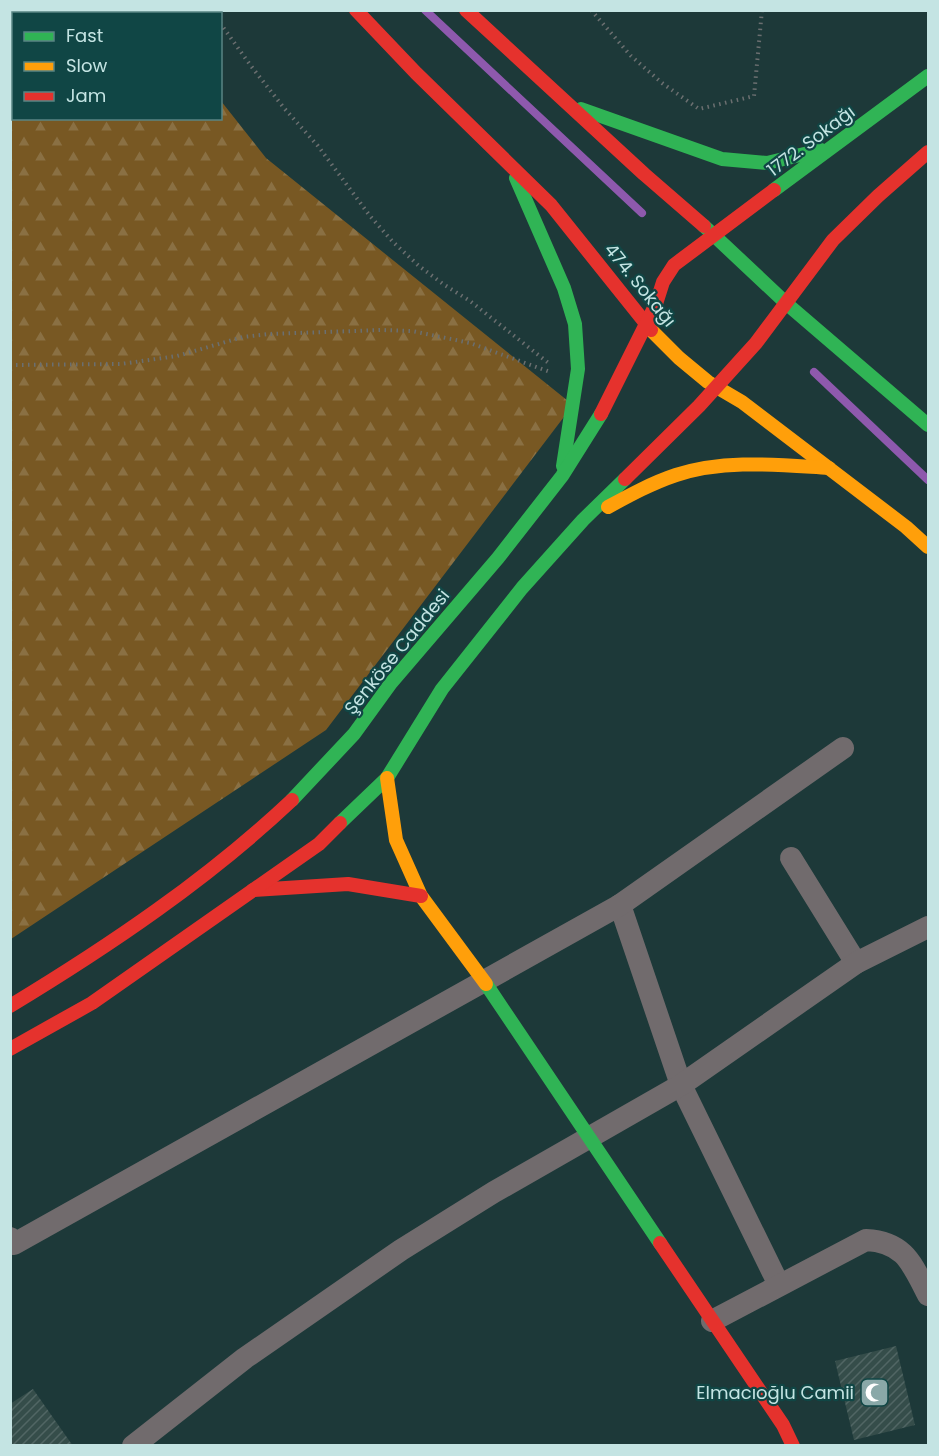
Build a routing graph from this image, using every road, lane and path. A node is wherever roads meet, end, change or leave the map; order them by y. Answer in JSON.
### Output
{"nodes":[{"id":1,"x":356,"y":10,"type":"edge"},
{"id":2,"x":466,"y":10,"type":"edge"},
{"id":3,"x":591,"y":10,"type":"edge"},
{"id":4,"x":762,"y":10,"type":"edge"},
{"id":5,"x":222,"y":26,"type":"edge"},
{"id":6,"x":928,"y":76,"type":"edge"},
{"id":7,"x":567,"y":104,"type":"junction"},
{"id":8,"x":833,"y":147,"type":"junction"},
{"id":9,"x":928,"y":152,"type":"edge"},
{"id":10,"x":510,"y":163,"type":"junction"},
{"id":11,"x":716,"y":236,"type":"junction"},
{"id":12,"x":787,"y":304,"type":"junction"},
{"id":13,"x":646,"y":325,"type":"junction"},
{"id":14,"x":10,"y":365,"type":"edge"},
{"id":15,"x":717,"y":387,"type":"junction"},
{"id":16,"x":928,"y":425,"type":"edge"},
{"id":17,"x":829,"y":468,"type":"junction"},
{"id":18,"x":562,"y":476,"type":"junction"},
{"id":19,"x":583,"y":520,"type":"junction"},
{"id":20,"x":928,"y":547,"type":"edge"},
{"id":21,"x":843,"y":748,"type":"dead end"},
{"id":22,"x":387,"y":778,"type":"junction"},
{"id":23,"x":791,"y":858,"type":"dead end"},
{"id":24,"x":253,"y":890,"type":"junction"},
{"id":25,"x":421,"y":896,"type":"junction"},
{"id":26,"x":620,"y":905,"type":"junction"},
{"id":27,"x":928,"y":927,"type":"edge"},
{"id":28,"x":856,"y":963,"type":"junction"},
{"id":29,"x":483,"y":980,"type":"junction"},
{"id":30,"x":10,"y":1006,"type":"edge"},
{"id":31,"x":10,"y":1049,"type":"edge"},
{"id":32,"x":681,"y":1085,"type":"junction"},
{"id":33,"x":588,"y":1137,"type":"junction"},
{"id":34,"x":10,"y":1238,"type":"edge"},
{"id":35,"x":779,"y":1286,"type":"junction"},
{"id":36,"x":928,"y":1295,"type":"edge"},
{"id":37,"x":712,"y":1320,"type":"junction"},
{"id":38,"x":133,"y":1446,"type":"edge"},
{"id":39,"x":793,"y":1446,"type":"edge"}],
"edges":[{"from":1,"to":10,"type":"street","name":"474. Sokağı"},
{"from":2,"to":7,"type":"street"},
{"from":3,"to":4,"type":"path"},
{"from":5,"to":14,"type":"path"},
{"from":6,"to":8,"type":"street","name":"1772. Sokağı"},
{"from":7,"to":8,"type":"street"},
{"from":7,"to":11,"type":"street"},
{"from":8,"to":11,"type":"street","name":"1772. Sokağı"},
{"from":9,"to":12,"type":"street"},
{"from":10,"to":13,"type":"street","name":"474. Sokağı"},
{"from":10,"to":18,"type":"street"},
{"from":11,"to":12,"type":"street"},
{"from":11,"to":13,"type":"street","name":"Şenköse Caddesi"},
{"from":12,"to":15,"type":"street"},
{"from":12,"to":16,"type":"street"},
{"from":13,"to":15,"type":"street","name":"474. Sokağı"},
{"from":13,"to":18,"type":"street","name":"Şenköse Caddesi"},
{"from":15,"to":17,"type":"street","name":"474. Sokağı"},
{"from":15,"to":19,"type":"street"},
{"from":17,"to":19,"type":"street"},
{"from":17,"to":20,"type":"street","name":"474. Sokağı"},
{"from":18,"to":30,"type":"street","name":"Şenköse Caddesi"},
{"from":19,"to":22,"type":"street"},
{"from":21,"to":26,"type":"street"},
{"from":22,"to":24,"type":"street"},
{"from":22,"to":25,"type":"street"},
{"from":23,"to":28,"type":"street"},
{"from":24,"to":25,"type":"street"},
{"from":24,"to":31,"type":"street"},
{"from":25,"to":29,"type":"street"},
{"from":26,"to":29,"type":"street"},
{"from":26,"to":32,"type":"street"},
{"from":27,"to":28,"type":"street"},
{"from":28,"to":32,"type":"street"},
{"from":29,"to":33,"type":"street"},
{"from":29,"to":34,"type":"street"},
{"from":32,"to":33,"type":"street"},
{"from":32,"to":35,"type":"street"},
{"from":33,"to":37,"type":"street"},
{"from":33,"to":38,"type":"street"},
{"from":35,"to":36,"type":"street"},
{"from":35,"to":37,"type":"street"},
{"from":37,"to":39,"type":"street"}]}
